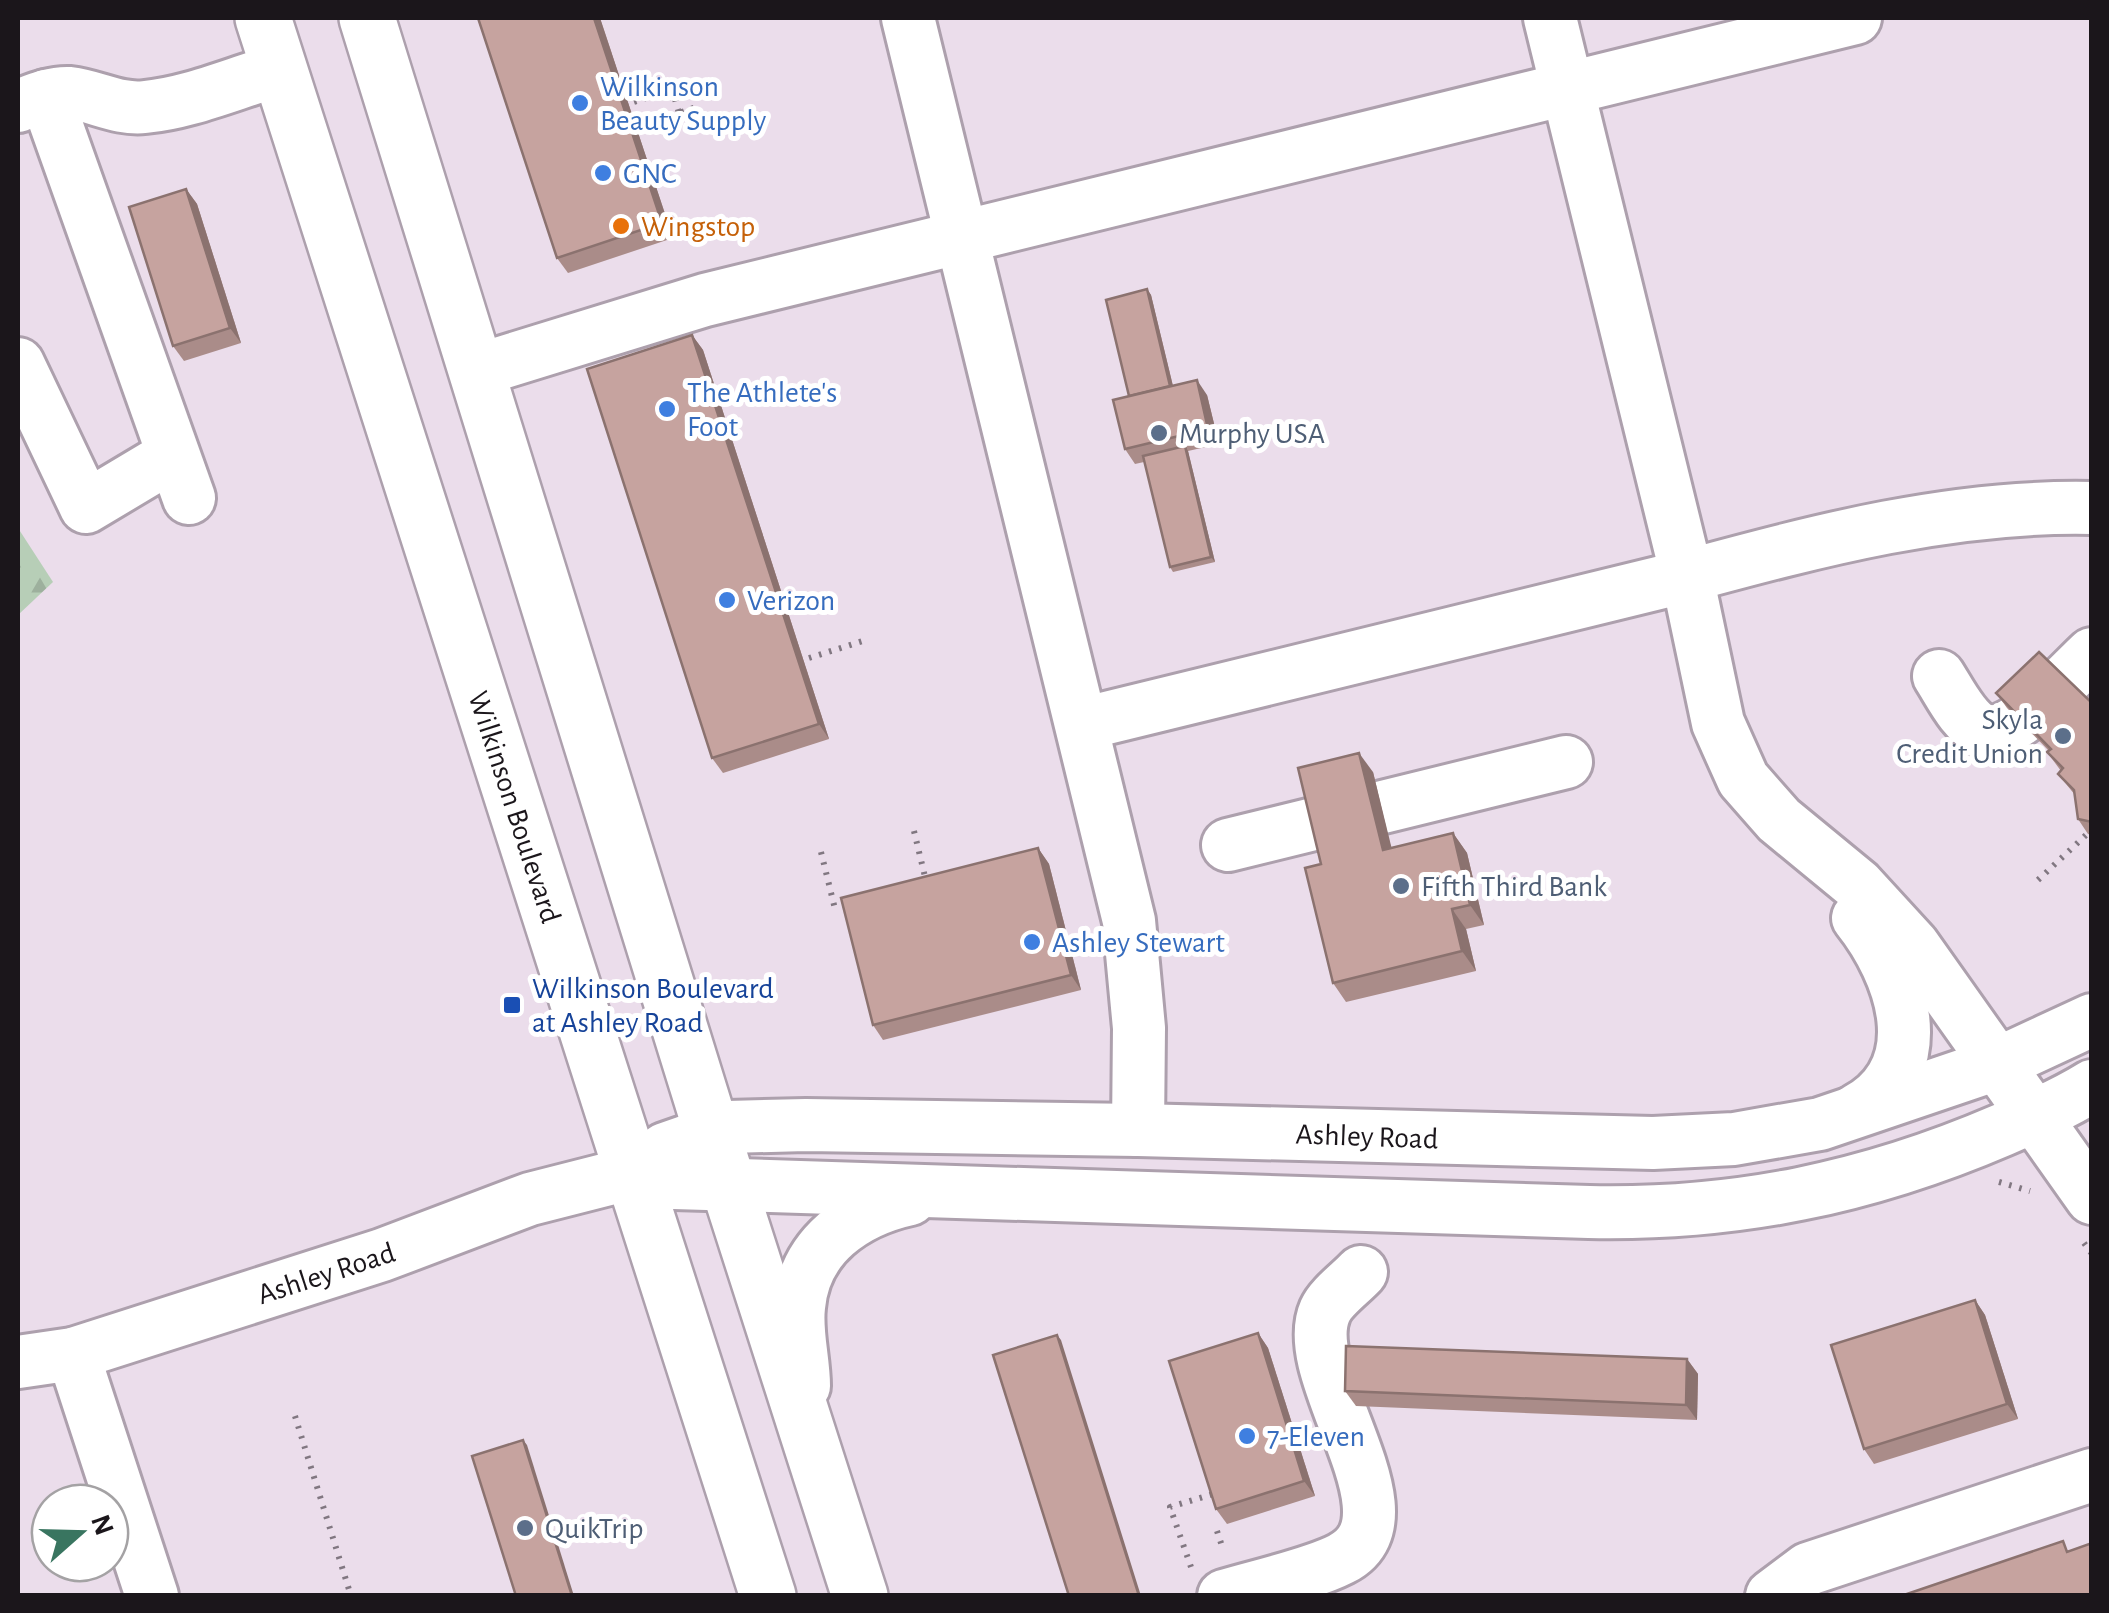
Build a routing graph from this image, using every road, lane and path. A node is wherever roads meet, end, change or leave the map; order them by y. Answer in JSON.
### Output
{"nodes":[{"id":1,"x":263,"y":18,"type":"edge"},
{"id":2,"x":367,"y":18,"type":"edge"},
{"id":3,"x":908,"y":18,"type":"edge"},
{"id":4,"x":1550,"y":18,"type":"edge"},
{"id":5,"x":1855,"y":18,"type":"edge"},
{"id":6,"x":280,"y":70,"type":"junction"},
{"id":7,"x":693,"y":82,"type":"dead end"},
{"id":8,"x":1567,"y":88,"type":"junction"},
{"id":9,"x":672,"y":89,"type":"junction"},
{"id":10,"x":634,"y":102,"type":"dead end"},
{"id":11,"x":699,"y":106,"type":"dead end"},
{"id":12,"x":680,"y":112,"type":"junction"},
{"id":13,"x":35,"y":121,"type":"edge"},
{"id":14,"x":642,"y":126,"type":"dead end"},
{"id":15,"x":962,"y":236,"type":"junction"},
{"id":16,"x":18,"y":364,"type":"edge"},
{"id":17,"x":478,"y":370,"type":"junction"},
{"id":18,"x":2092,"y":508,"type":"edge"},
{"id":19,"x":1687,"y":576,"type":"junction"},
{"id":20,"x":866,"y":640,"type":"dead end"},
{"id":21,"x":2092,"y":654,"type":"edge"},
{"id":22,"x":809,"y":658,"type":"dead end"},
{"id":23,"x":1939,"y":676,"type":"dead end"},
{"id":24,"x":1082,"y":724,"type":"junction"},
{"id":25,"x":1566,"y":762,"type":"dead end"},
{"id":26,"x":914,"y":831,"type":"dead end"},
{"id":27,"x":2086,"y":834,"type":"edge"},
{"id":28,"x":1228,"y":845,"type":"dead end"},
{"id":29,"x":1811,"y":847,"type":"junction"},
{"id":30,"x":821,"y":852,"type":"dead end"},
{"id":31,"x":2038,"y":880,"type":"dead end"},
{"id":32,"x":928,"y":891,"type":"edge"},
{"id":33,"x":836,"y":913,"type":"dead end"},
{"id":34,"x":2092,"y":1020,"type":"edge"},
{"id":35,"x":1997,"y":1064,"type":"junction"},
{"id":36,"x":2092,"y":1086,"type":"edge"},
{"id":37,"x":1848,"y":1116,"type":"junction"},
{"id":38,"x":2035,"y":1116,"type":"junction"},
{"id":39,"x":1138,"y":1130,"type":"junction"},
{"id":40,"x":711,"y":1131,"type":"junction"},
{"id":41,"x":632,"y":1173,"type":"junction"},
{"id":42,"x":728,"y":1184,"type":"junction"},
{"id":43,"x":966,"y":1192,"type":"junction"},
{"id":44,"x":2092,"y":1198,"type":"edge"},
{"id":45,"x":1361,"y":1272,"type":"dead end"},
{"id":46,"x":73,"y":1354,"type":"junction"},
{"id":47,"x":18,"y":1362,"type":"edge"},
{"id":48,"x":798,"y":1400,"type":"junction"},
{"id":49,"x":295,"y":1416,"type":"dead end"},
{"id":50,"x":2092,"y":1475,"type":"edge"},
{"id":51,"x":1213,"y":1494,"type":"edge"},
{"id":52,"x":1322,"y":1581,"type":"edge"},
{"id":53,"x":1210,"y":1586,"type":"edge"},
{"id":54,"x":152,"y":1596,"type":"edge"},
{"id":55,"x":351,"y":1596,"type":"edge"},
{"id":56,"x":768,"y":1596,"type":"edge"},
{"id":57,"x":860,"y":1596,"type":"edge"},
{"id":58,"x":1772,"y":1596,"type":"edge"}],
"edges":[{"from":1,"to":6,"type":"main road","name":"Wilkinson Boulevard"},
{"from":2,"to":17,"type":"main road"},
{"from":3,"to":15,"type":"street"},
{"from":4,"to":8,"type":"street"},
{"from":5,"to":8,"type":"street"},
{"from":6,"to":13,"type":"street"},
{"from":6,"to":41,"type":"main road","name":"Wilkinson Boulevard"},
{"from":7,"to":9,"type":"path"},
{"from":8,"to":15,"type":"street"},
{"from":8,"to":19,"type":"street"},
{"from":9,"to":10,"type":"path"},
{"from":9,"to":12,"type":"path"},
{"from":11,"to":12,"type":"path"},
{"from":12,"to":14,"type":"path"},
{"from":13,"to":16,"type":"street"},
{"from":15,"to":17,"type":"street"},
{"from":15,"to":24,"type":"street"},
{"from":17,"to":40,"type":"main road"},
{"from":18,"to":19,"type":"street"},
{"from":19,"to":24,"type":"street"},
{"from":19,"to":29,"type":"street"},
{"from":20,"to":22,"type":"path"},
{"from":21,"to":23,"type":"street"},
{"from":24,"to":39,"type":"street"},
{"from":25,"to":28,"type":"street"},
{"from":26,"to":32,"type":"path"},
{"from":27,"to":31,"type":"path"},
{"from":29,"to":35,"type":"street"},
{"from":29,"to":37,"type":"street"},
{"from":30,"to":33,"type":"path"},
{"from":34,"to":35,"type":"street","name":"Ashley Road"},
{"from":35,"to":37,"type":"street","name":"Ashley Road"},
{"from":35,"to":38,"type":"street"},
{"from":36,"to":38,"type":"street","name":"Ashley Road"},
{"from":37,"to":39,"type":"street","name":"Ashley Road"},
{"from":38,"to":43,"type":"street","name":"Ashley Road"},
{"from":38,"to":44,"type":"street"},
{"from":39,"to":40,"type":"street","name":"Ashley Road"},
{"from":40,"to":41,"type":"street","name":"Ashley Road"},
{"from":40,"to":42,"type":"main road"},
{"from":41,"to":42,"type":"street","name":"Ashley Road"},
{"from":41,"to":46,"type":"street","name":"Ashley Road"},
{"from":41,"to":56,"type":"main road","name":"Wilkinson Boulevard"},
{"from":42,"to":43,"type":"street","name":"Ashley Road"},
{"from":42,"to":48,"type":"main road"},
{"from":43,"to":48,"type":"street"},
{"from":45,"to":52,"type":"street"},
{"from":46,"to":47,"type":"street","name":"Ashley Road"},
{"from":46,"to":54,"type":"street"},
{"from":48,"to":57,"type":"main road"},
{"from":49,"to":55,"type":"path"},
{"from":50,"to":58,"type":"street"},
{"from":51,"to":53,"type":"path"},
{"from":52,"to":53,"type":"street"}]}
